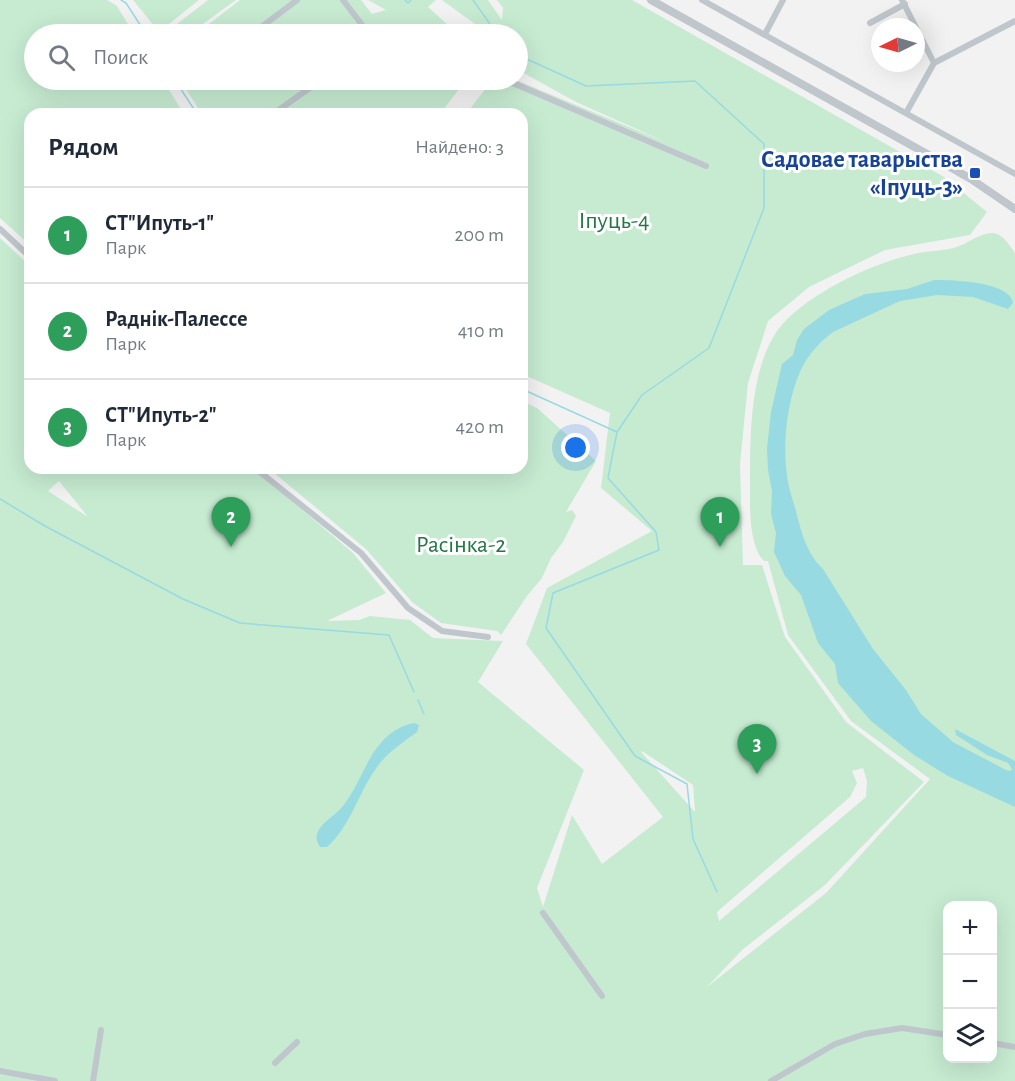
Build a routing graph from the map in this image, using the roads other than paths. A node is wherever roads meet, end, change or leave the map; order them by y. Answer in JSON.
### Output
{"nodes":[{"id":1,"x":297,"y":0,"type":"edge"},
{"id":2,"x":343,"y":0,"type":"edge"},
{"id":3,"x":651,"y":0,"type":"edge"},
{"id":4,"x":702,"y":0,"type":"edge"},
{"id":5,"x":783,"y":0,"type":"edge"},
{"id":6,"x":904,"y":2,"type":"edge"},
{"id":7,"x":1015,"y":21,"type":"edge"},
{"id":8,"x":870,"y":23,"type":"dead end"},
{"id":9,"x":265,"y":24,"type":"edge"},
{"id":10,"x":361,"y":24,"type":"edge"},
{"id":11,"x":765,"y":34,"type":"junction"},
{"id":12,"x":934,"y":63,"type":"junction"},
{"id":13,"x":528,"y":89,"type":"edge"},
{"id":14,"x":307,"y":90,"type":"edge"},
{"id":15,"x":281,"y":108,"type":"edge"},
{"id":16,"x":906,"y":113,"type":"junction"},
{"id":17,"x":706,"y":166,"type":"dead end"},
{"id":18,"x":1015,"y":174,"type":"edge"},
{"id":19,"x":1015,"y":209,"type":"edge"},
{"id":20,"x":0,"y":229,"type":"edge"},
{"id":21,"x":24,"y":251,"type":"edge"},
{"id":22,"x":262,"y":474,"type":"edge"},
{"id":23,"x":488,"y":637,"type":"dead end"},
{"id":24,"x":543,"y":913,"type":"dead end"},
{"id":25,"x":602,"y":996,"type":"dead end"},
{"id":26,"x":101,"y":1030,"type":"dead end"},
{"id":27,"x":943,"y":1034,"type":"edge"},
{"id":28,"x":297,"y":1042,"type":"dead end"},
{"id":29,"x":997,"y":1044,"type":"edge"},
{"id":30,"x":1015,"y":1047,"type":"edge"},
{"id":31,"x":275,"y":1063,"type":"dead end"},
{"id":32,"x":0,"y":1071,"type":"edge"},
{"id":33,"x":55,"y":1081,"type":"edge"},
{"id":34,"x":93,"y":1081,"type":"edge"},
{"id":35,"x":771,"y":1081,"type":"edge"}],
"edges":[{"from":1,"to":9,"type":"street"},
{"from":2,"to":10,"type":"street"},
{"from":3,"to":19,"type":"street"},
{"from":4,"to":11,"type":"street"},
{"from":5,"to":11,"type":"street"},
{"from":6,"to":8,"type":"street"},
{"from":6,"to":12,"type":"street"},
{"from":7,"to":12,"type":"street"},
{"from":11,"to":16,"type":"street"},
{"from":12,"to":16,"type":"street"},
{"from":13,"to":17,"type":"street"},
{"from":14,"to":15,"type":"street"},
{"from":16,"to":18,"type":"street"},
{"from":20,"to":21,"type":"street"},
{"from":22,"to":23,"type":"street"},
{"from":24,"to":25,"type":"street"},
{"from":26,"to":34,"type":"street"},
{"from":27,"to":35,"type":"street"},
{"from":28,"to":31,"type":"street"},
{"from":29,"to":30,"type":"street"},
{"from":32,"to":33,"type":"street"}]}
